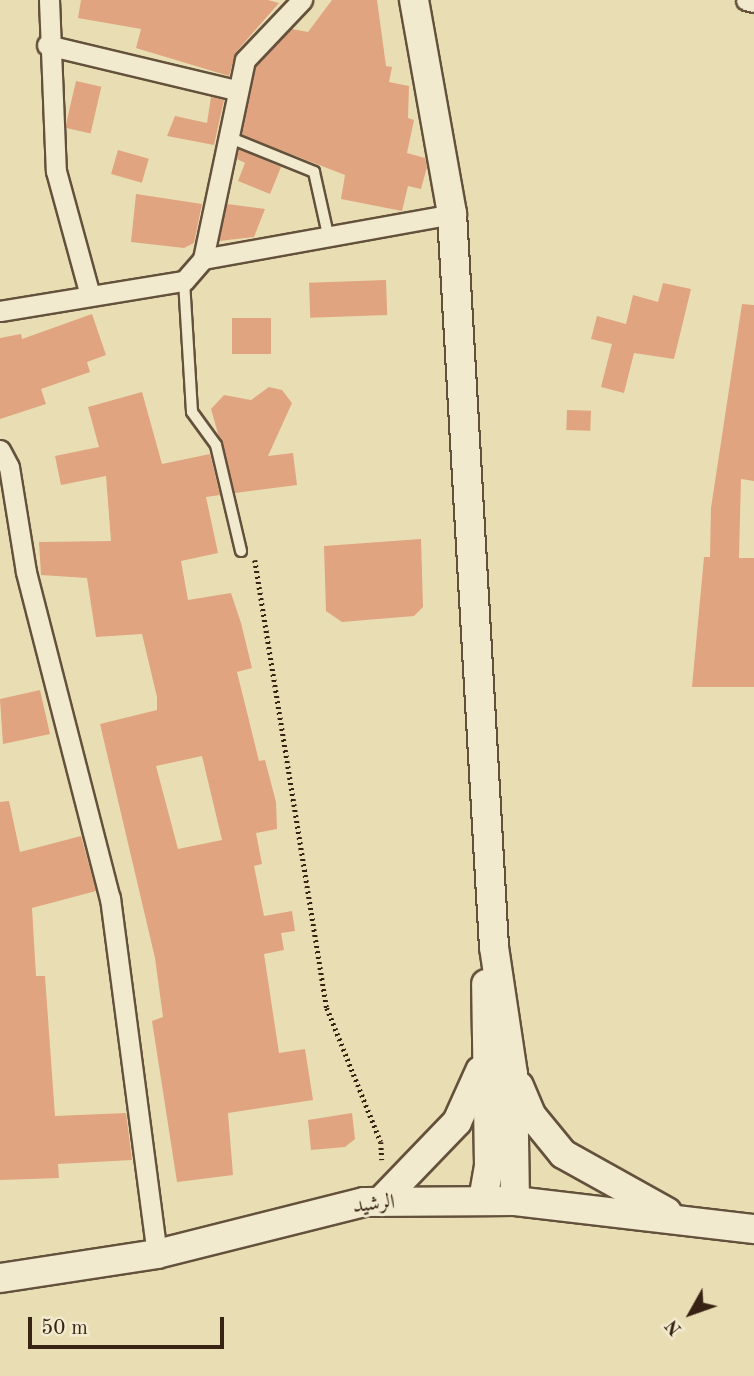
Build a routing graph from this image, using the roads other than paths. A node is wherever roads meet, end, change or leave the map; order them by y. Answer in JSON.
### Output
{"nodes":[{"id":1,"x":50,"y":0,"type":"edge"},
{"id":2,"x":414,"y":0,"type":"edge"},
{"id":3,"x":747,"y":0,"type":"edge"},
{"id":4,"x":296,"y":1,"type":"edge"},
{"id":5,"x":754,"y":2,"type":"edge"},
{"id":6,"x":47,"y":45,"type":"junction"},
{"id":7,"x":236,"y":90,"type":"junction"},
{"id":8,"x":228,"y":136,"type":"junction"},
{"id":9,"x":452,"y":214,"type":"junction"},
{"id":10,"x":330,"y":239,"type":"junction"},
{"id":11,"x":203,"y":258,"type":"junction"},
{"id":12,"x":184,"y":281,"type":"junction"},
{"id":13,"x":90,"y":295,"type":"junction"},
{"id":14,"x":0,"y":311,"type":"edge"},
{"id":15,"x":0,"y":450,"type":"edge"},
{"id":16,"x":241,"y":551,"type":"road end"},
{"id":17,"x":494,"y":947,"type":"junction"},
{"id":18,"x":485,"y":1059,"type":"junction"},
{"id":19,"x":513,"y":1074,"type":"junction"},
{"id":20,"x":483,"y":1200,"type":"junction"},
{"id":21,"x":515,"y":1201,"type":"junction"},
{"id":22,"x":380,"y":1202,"type":"junction"},
{"id":23,"x":685,"y":1221,"type":"junction"},
{"id":24,"x":754,"y":1230,"type":"edge"},
{"id":25,"x":157,"y":1254,"type":"junction"},
{"id":26,"x":0,"y":1278,"type":"edge"}],
"edges":[{"from":1,"to":6,"type":"street"},
{"from":2,"to":9,"type":"street"},
{"from":3,"to":5,"type":"street"},
{"from":4,"to":7,"type":"street"},
{"from":6,"to":7,"type":"street"},
{"from":6,"to":13,"type":"street"},
{"from":7,"to":8,"type":"street"},
{"from":8,"to":10,"type":"lane"},
{"from":8,"to":11,"type":"street"},
{"from":9,"to":10,"type":"street"},
{"from":9,"to":17,"type":"street"},
{"from":10,"to":11,"type":"street"},
{"from":11,"to":12,"type":"street"},
{"from":12,"to":13,"type":"street"},
{"from":12,"to":16,"type":"lane"},
{"from":13,"to":14,"type":"street"},
{"from":15,"to":25,"type":"street"},
{"from":17,"to":18,"type":"street"},
{"from":17,"to":19,"type":"street"},
{"from":18,"to":20,"type":"street"},
{"from":18,"to":22,"type":"street"},
{"from":19,"to":21,"type":"street"},
{"from":19,"to":23,"type":"street"},
{"from":20,"to":21,"type":"street","name":"الرشيد"},
{"from":20,"to":22,"type":"street","name":"الرشيد"},
{"from":21,"to":23,"type":"street","name":"الرشيد"},
{"from":22,"to":25,"type":"street","name":"الرشيد"},
{"from":23,"to":24,"type":"street","name":"الرشيد"},
{"from":25,"to":26,"type":"street","name":"الرشيد"}]}
